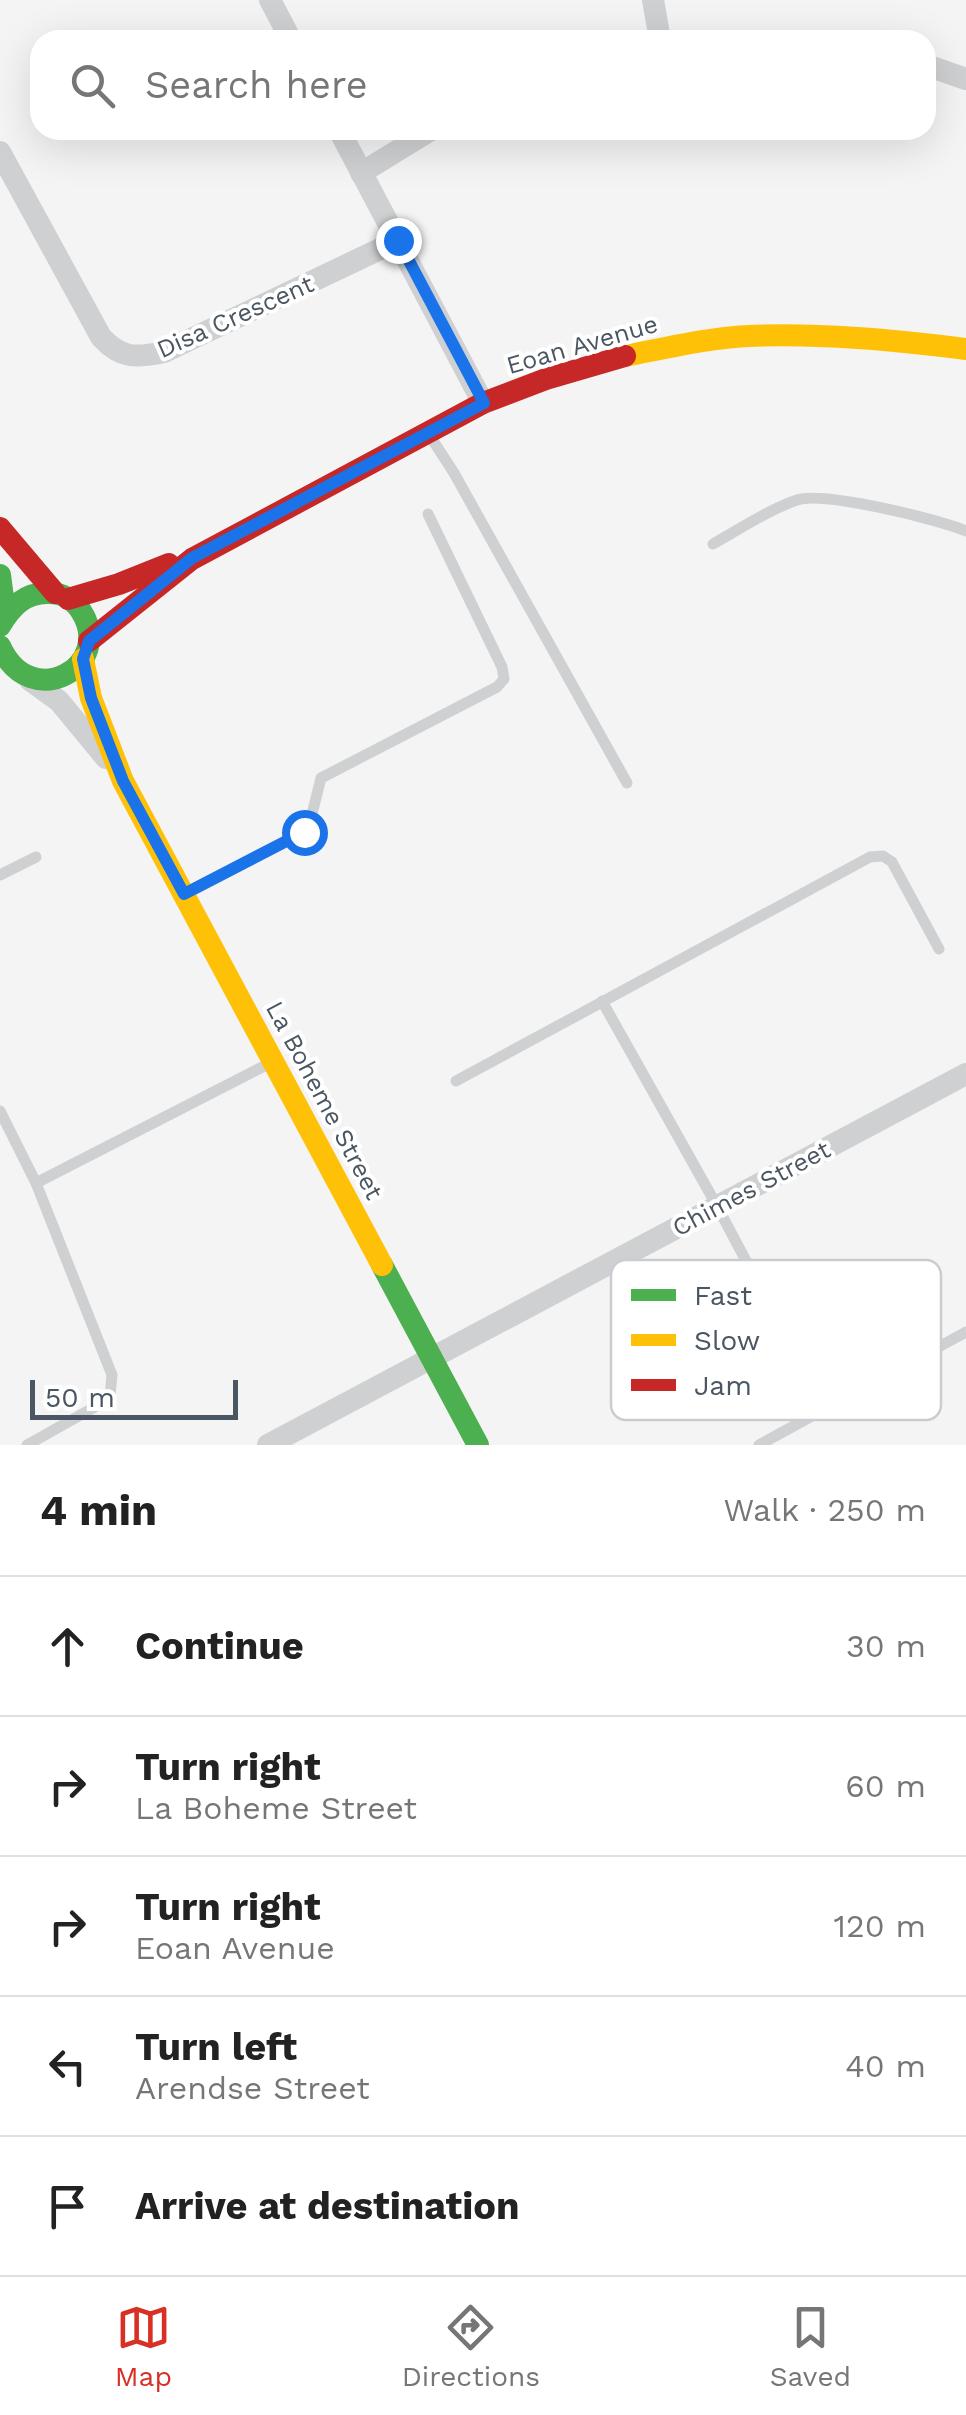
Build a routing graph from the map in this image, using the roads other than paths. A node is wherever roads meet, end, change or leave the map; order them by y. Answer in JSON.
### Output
{"nodes":[{"id":1,"x":270,"y":0,"type":"edge"},
{"id":2,"x":653,"y":0,"type":"edge"},
{"id":3,"x":286,"y":30,"type":"edge"},
{"id":4,"x":658,"y":30,"type":"edge"},
{"id":5,"x":936,"y":68,"type":"edge"},
{"id":6,"x":966,"y":79,"type":"edge"},
{"id":7,"x":343,"y":140,"type":"edge"},
{"id":8,"x":415,"y":140,"type":"edge"},
{"id":9,"x":0,"y":152,"type":"edge"},
{"id":10,"x":361,"y":173,"type":"junction"},
{"id":11,"x":398,"y":240,"type":"junction"},
{"id":12,"x":966,"y":349,"type":"edge"},
{"id":13,"x":484,"y":403,"type":"junction"},
{"id":14,"x":427,"y":432,"type":"junction"},
{"id":15,"x":428,"y":514,"type":"dead end"},
{"id":16,"x":0,"y":528,"type":"edge"},
{"id":17,"x":966,"y":531,"type":"edge"},
{"id":18,"x":713,"y":544,"type":"dead end"},
{"id":19,"x":192,"y":558,"type":"junction"},
{"id":20,"x":0,"y":576,"type":"edge"},
{"id":21,"x":62,"y":596,"type":"junction"},
{"id":22,"x":3,"y":620,"type":"edge"},
{"id":23,"x":0,"y":646,"type":"edge"},
{"id":24,"x":86,"y":650,"type":"junction"},
{"id":25,"x":16,"y":678,"type":"edge"},
{"id":26,"x":123,"y":781,"type":"junction"},
{"id":27,"x":627,"y":783,"type":"dead end"},
{"id":28,"x":36,"y":857,"type":"dead end"},
{"id":29,"x":0,"y":875,"type":"edge"},
{"id":30,"x":184,"y":894,"type":"junction"},
{"id":31,"x":939,"y":949,"type":"dead end"},
{"id":32,"x":602,"y":1001,"type":"junction"},
{"id":33,"x":273,"y":1061,"type":"junction"},
{"id":34,"x":966,"y":1074,"type":"edge"},
{"id":35,"x":456,"y":1081,"type":"dead end"},
{"id":36,"x":0,"y":1111,"type":"edge"},
{"id":37,"x":36,"y":1183,"type":"junction"},
{"id":38,"x":717,"y":1206,"type":"junction"},
{"id":39,"x":615,"y":1260,"type":"edge"},
{"id":40,"x":746,"y":1260,"type":"edge"},
{"id":41,"x":611,"y":1262,"type":"edge"},
{"id":42,"x":966,"y":1332,"type":"edge"},
{"id":43,"x":941,"y":1345,"type":"edge"},
{"id":44,"x":431,"y":1358,"type":"junction"},
{"id":45,"x":803,"y":1420,"type":"edge"},
{"id":46,"x":27,"y":1445,"type":"edge"},
{"id":47,"x":268,"y":1445,"type":"edge"},
{"id":48,"x":478,"y":1445,"type":"edge"},
{"id":49,"x":760,"y":1445,"type":"edge"}],
"edges":[{"from":1,"to":3,"type":"street"},
{"from":2,"to":4,"type":"street"},
{"from":5,"to":6,"type":"street"},
{"from":7,"to":10,"type":"street"},
{"from":8,"to":10,"type":"street"},
{"from":9,"to":11,"type":"street","name":"Disa Crescent"},
{"from":10,"to":11,"type":"street"},
{"from":11,"to":13,"type":"street"},
{"from":12,"to":13,"type":"street","name":"Eoan Avenue"},
{"from":13,"to":14,"type":"street","name":"Eoan Avenue"},
{"from":14,"to":19,"type":"street","name":"Eoan Avenue"},
{"from":14,"to":27,"type":"lane"},
{"from":15,"to":30,"type":"lane"},
{"from":16,"to":21,"type":"street"},
{"from":17,"to":18,"type":"lane"},
{"from":19,"to":21,"type":"street","name":"Eoan Avenue"},
{"from":19,"to":24,"type":"street","name":"Eoan Avenue"},
{"from":20,"to":22,"type":"street"},
{"from":21,"to":22,"type":"street","name":"Eoan Avenue"},
{"from":21,"to":24,"type":"street","name":"La Boheme Street"},
{"from":23,"to":25,"type":"street"},
{"from":24,"to":25,"type":"street","name":"Eoan Avenue"},
{"from":24,"to":26,"type":"street","name":"La Boheme Street"},
{"from":25,"to":26,"type":"street","name":"La Boheme Street"},
{"from":26,"to":30,"type":"street","name":"La Boheme Street"},
{"from":28,"to":29,"type":"lane"},
{"from":30,"to":33,"type":"street","name":"La Boheme Street"},
{"from":31,"to":32,"type":"lane"},
{"from":32,"to":35,"type":"lane"},
{"from":32,"to":38,"type":"lane"},
{"from":33,"to":37,"type":"lane"},
{"from":33,"to":44,"type":"street","name":"La Boheme Street"},
{"from":34,"to":38,"type":"street","name":"Chimes Street"},
{"from":36,"to":37,"type":"lane"},
{"from":37,"to":46,"type":"lane"},
{"from":38,"to":39,"type":"street","name":"Chimes Street"},
{"from":38,"to":40,"type":"lane"},
{"from":41,"to":44,"type":"street","name":"Chimes Street"},
{"from":42,"to":43,"type":"lane"},
{"from":44,"to":47,"type":"street","name":"Chimes Street"},
{"from":44,"to":48,"type":"street","name":"La Boheme Street"},
{"from":45,"to":49,"type":"lane"}]}
